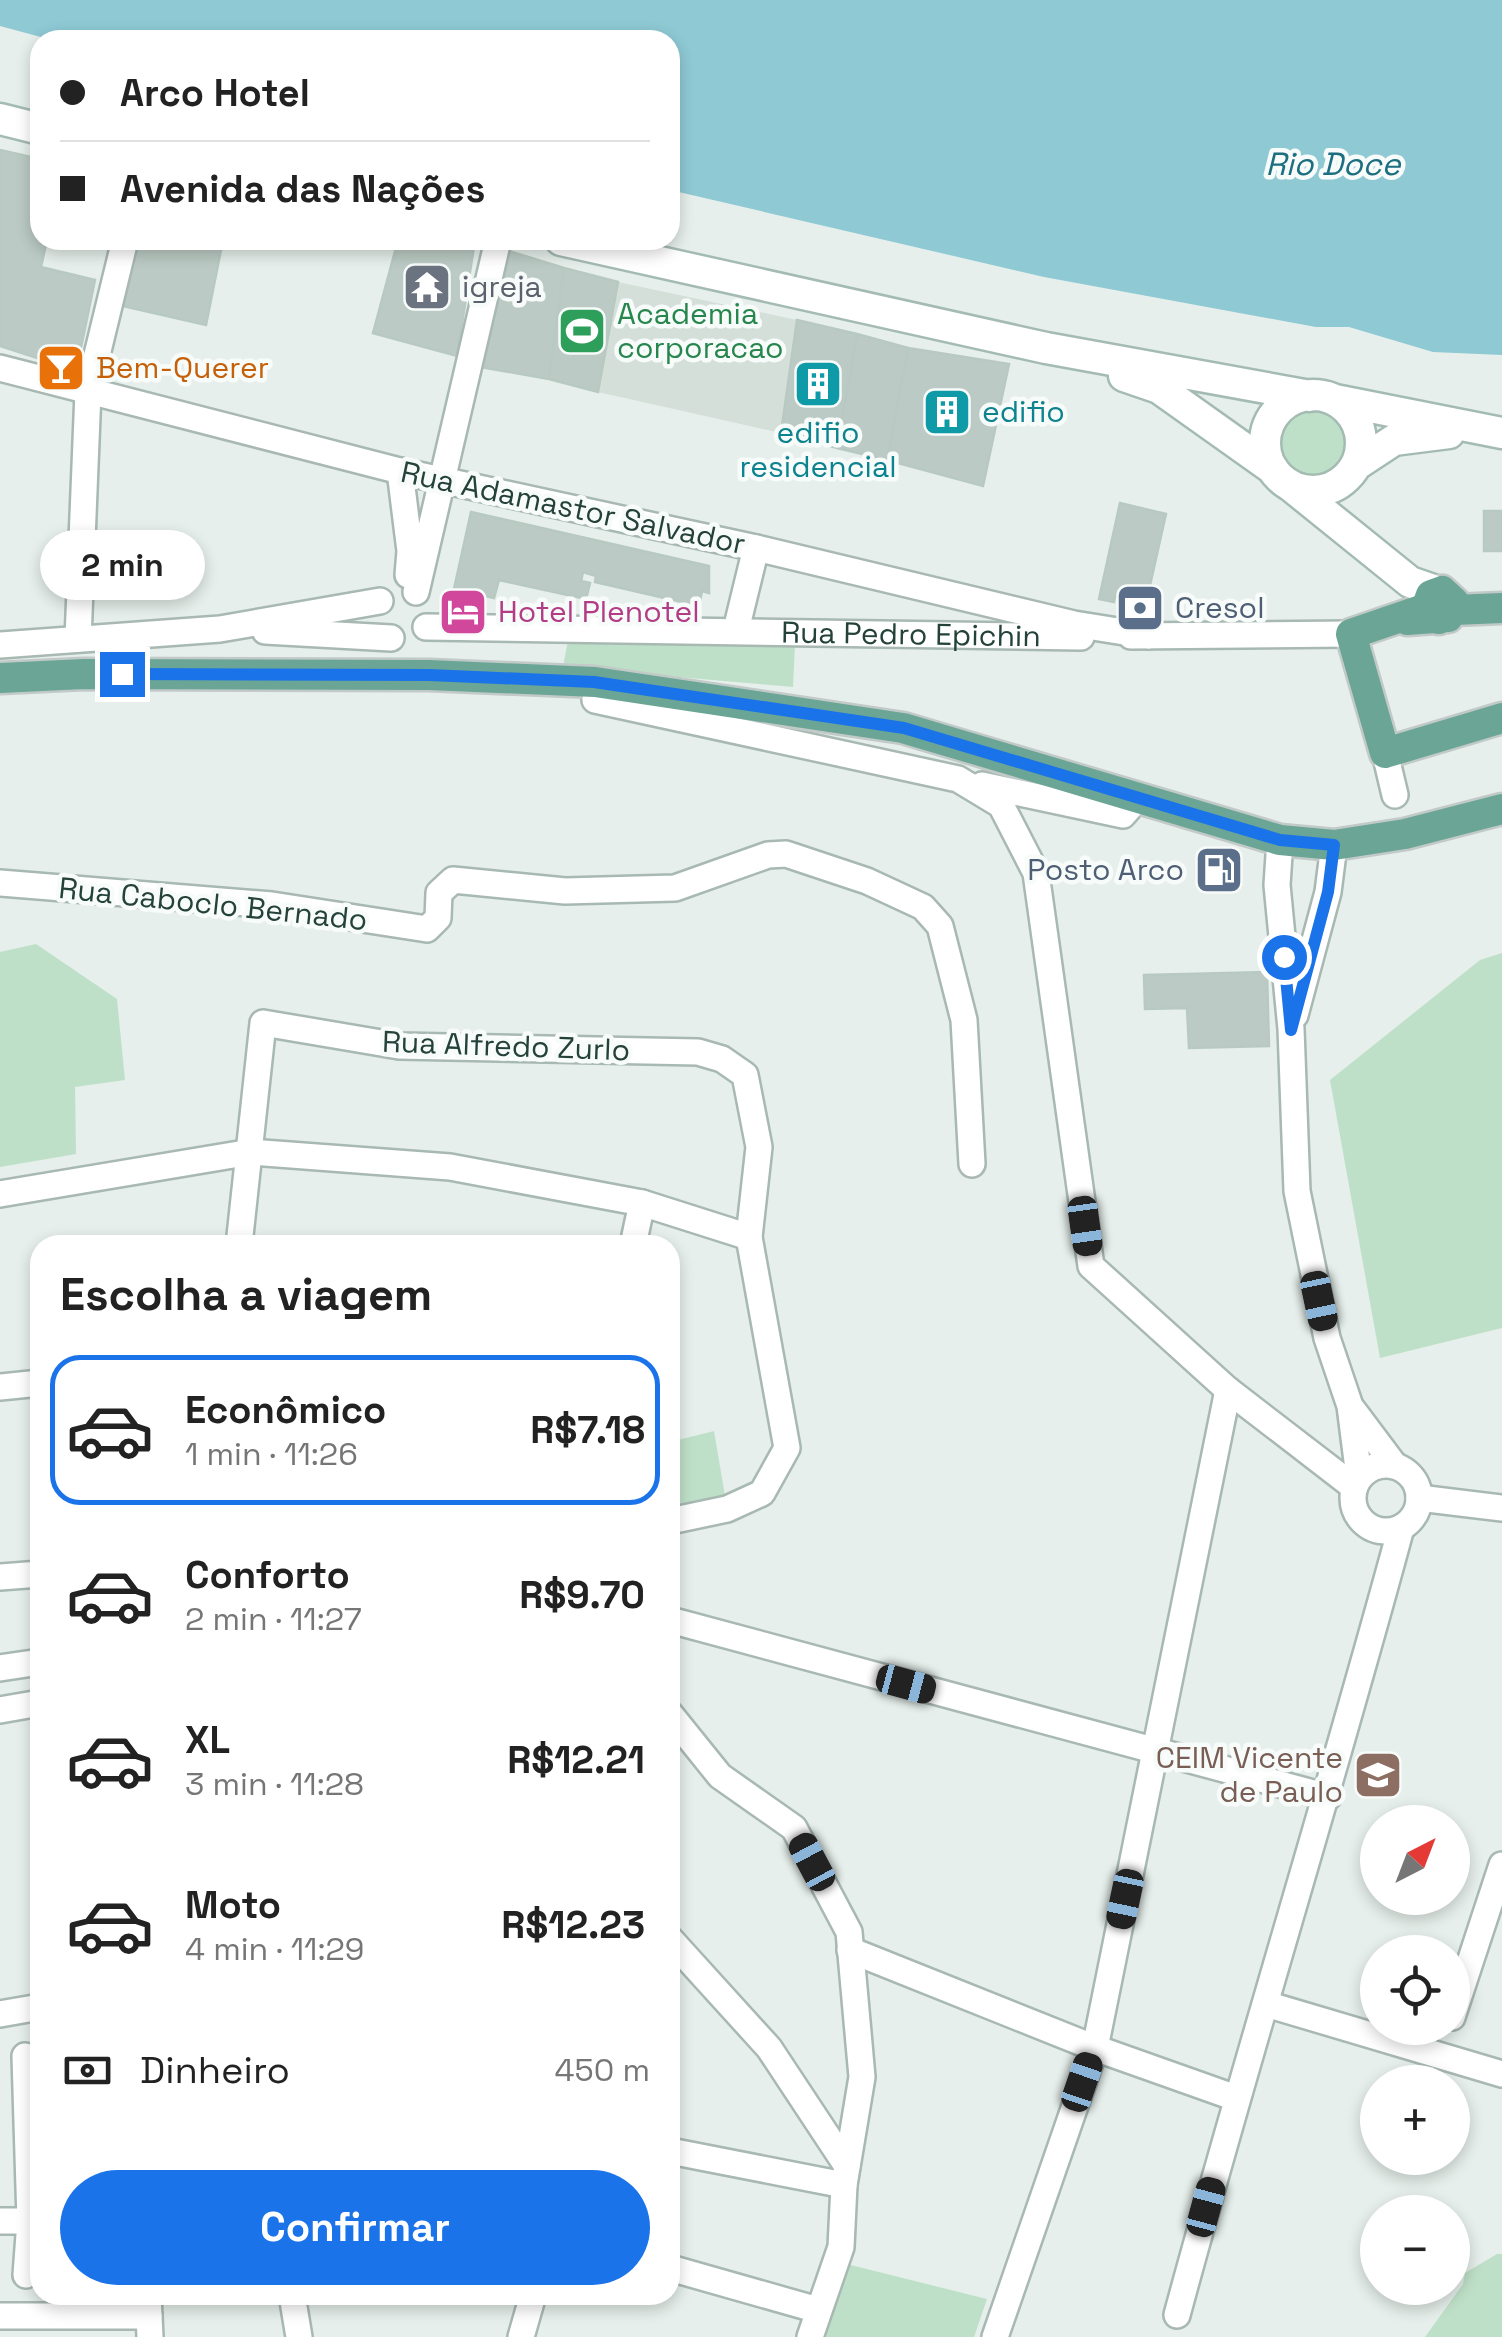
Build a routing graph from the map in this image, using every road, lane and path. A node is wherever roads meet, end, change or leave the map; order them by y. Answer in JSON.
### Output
{"nodes":[{"id":1,"x":0,"y":119,"type":"edge"},
{"id":2,"x":30,"y":126,"type":"edge"},
{"id":3,"x":124,"y":250,"type":"edge"},
{"id":4,"x":496,"y":250,"type":"edge"},
{"id":5,"x":606,"y":250,"type":"edge"},
{"id":6,"x":1046,"y":348,"type":"junction"},
{"id":7,"x":0,"y":368,"type":"edge"},
{"id":8,"x":88,"y":392,"type":"junction"},
{"id":9,"x":1322,"y":398,"type":"junction"},
{"id":10,"x":1487,"y":432,"type":"edge"},
{"id":11,"x":1352,"y":470,"type":"junction"},
{"id":12,"x":400,"y":471,"type":"junction"},
{"id":13,"x":1282,"y":478,"type":"junction"},
{"id":14,"x":441,"y":480,"type":"junction"},
{"id":15,"x":1347,"y":535,"type":"junction"},
{"id":16,"x":756,"y":548,"type":"junction"},
{"id":17,"x":418,"y":552,"type":"junction"},
{"id":18,"x":412,"y":590,"type":"junction"},
{"id":19,"x":380,"y":601,"type":"junction"},
{"id":20,"x":1432,"y":603,"type":"junction"},
{"id":21,"x":1502,"y":608,"type":"edge"},
{"id":22,"x":426,"y":627,"type":"junction"},
{"id":23,"x":220,"y":629,"type":"junction"},
{"id":24,"x":736,"y":630,"type":"junction"},
{"id":25,"x":1074,"y":630,"type":"junction"},
{"id":26,"x":1351,"y":634,"type":"junction"},
{"id":27,"x":392,"y":638,"type":"junction"},
{"id":28,"x":78,"y":639,"type":"junction"},
{"id":29,"x":0,"y":645,"type":"edge"},
{"id":30,"x":0,"y":664,"type":"edge"},
{"id":31,"x":84,"y":674,"type":"junction"},
{"id":32,"x":429,"y":675,"type":"junction"},
{"id":33,"x":0,"y":678,"type":"edge"},
{"id":34,"x":595,"y":700,"type":"junction"},
{"id":35,"x":769,"y":710,"type":"junction"},
{"id":36,"x":1502,"y":718,"type":"edge"},
{"id":37,"x":1385,"y":753,"type":"junction"},
{"id":38,"x":1395,"y":795,"type":"dead end"},
{"id":39,"x":1008,"y":800,"type":"junction"},
{"id":40,"x":1136,"y":800,"type":"junction"},
{"id":41,"x":1502,"y":809,"type":"edge"},
{"id":42,"x":1280,"y":840,"type":"junction"},
{"id":43,"x":1334,"y":845,"type":"junction"},
{"id":44,"x":0,"y":883,"type":"edge"},
{"id":45,"x":1291,"y":1030,"type":"junction"},
{"id":46,"x":251,"y":1152,"type":"junction"},
{"id":47,"x":972,"y":1164,"type":"dead end"},
{"id":48,"x":0,"y":1194,"type":"edge"},
{"id":49,"x":642,"y":1203,"type":"junction"},
{"id":50,"x":240,"y":1235,"type":"edge"},
{"id":51,"x":635,"y":1235,"type":"edge"},
{"id":52,"x":749,"y":1237,"type":"junction"},
{"id":53,"x":30,"y":1384,"type":"edge"},
{"id":54,"x":0,"y":1386,"type":"edge"},
{"id":55,"x":1228,"y":1390,"type":"junction"},
{"id":56,"x":1350,"y":1406,"type":"junction"},
{"id":57,"x":1395,"y":1466,"type":"junction"},
{"id":58,"x":1356,"y":1482,"type":"junction"},
{"id":59,"x":1419,"y":1498,"type":"junction"},
{"id":60,"x":1502,"y":1508,"type":"edge"},
{"id":61,"x":680,"y":1520,"type":"edge"},
{"id":62,"x":1401,"y":1528,"type":"junction"},
{"id":63,"x":30,"y":1575,"type":"edge"},
{"id":64,"x":0,"y":1577,"type":"edge"},
{"id":65,"x":680,"y":1623,"type":"edge"},
{"id":66,"x":30,"y":1664,"type":"edge"},
{"id":67,"x":0,"y":1668,"type":"edge"},
{"id":68,"x":30,"y":1705,"type":"edge"},
{"id":69,"x":0,"y":1710,"type":"edge"},
{"id":70,"x":680,"y":1726,"type":"edge"},
{"id":71,"x":1156,"y":1751,"type":"junction"},
{"id":72,"x":1328,"y":1797,"type":"junction"},
{"id":73,"x":1502,"y":1864,"type":"edge"},
{"id":74,"x":680,"y":1950,"type":"edge"},
{"id":75,"x":850,"y":1950,"type":"junction"},
{"id":76,"x":1470,"y":1962,"type":"edge"},
{"id":77,"x":1266,"y":2004,"type":"junction"},
{"id":78,"x":30,"y":2008,"type":"edge"},
{"id":79,"x":0,"y":2014,"type":"edge"},
{"id":80,"x":1443,"y":2045,"type":"edge"},
{"id":81,"x":1094,"y":2048,"type":"junction"},
{"id":82,"x":1440,"y":2054,"type":"junction"},
{"id":83,"x":22,"y":2056,"type":"edge"},
{"id":84,"x":1502,"y":2074,"type":"edge"},
{"id":85,"x":1236,"y":2098,"type":"junction"},
{"id":86,"x":680,"y":2152,"type":"edge"},
{"id":87,"x":30,"y":2158,"type":"edge"},
{"id":88,"x":846,"y":2176,"type":"junction"},
{"id":89,"x":0,"y":2221,"type":"edge"},
{"id":90,"x":30,"y":2221,"type":"edge"},
{"id":91,"x":30,"y":2251,"type":"edge"},
{"id":92,"x":680,"y":2271,"type":"edge"},
{"id":93,"x":26,"y":2275,"type":"dead end"},
{"id":94,"x":294,"y":2305,"type":"edge"},
{"id":95,"x":530,"y":2305,"type":"edge"},
{"id":96,"x":818,"y":2310,"type":"junction"},
{"id":97,"x":1176,"y":2315,"type":"dead end"},
{"id":98,"x":0,"y":2316,"type":"edge"},
{"id":99,"x":149,"y":2316,"type":"edge"},
{"id":100,"x":299,"y":2337,"type":"edge"},
{"id":101,"x":520,"y":2337,"type":"edge"},
{"id":102,"x":810,"y":2337,"type":"edge"},
{"id":103,"x":995,"y":2337,"type":"edge"}],
"edges":[{"from":1,"to":2,"type":"street"},
{"from":3,"to":8,"type":"street"},
{"from":4,"to":14,"type":"street"},
{"from":5,"to":6,"type":"street"},
{"from":6,"to":9,"type":"street"},
{"from":6,"to":13,"type":"street"},
{"from":7,"to":8,"type":"street","name":"Rua Adamastor Salvador"},
{"from":8,"to":12,"type":"street","name":"Rua Adamastor Salvador"},
{"from":8,"to":28,"type":"street"},
{"from":9,"to":10,"type":"street"},
{"from":9,"to":11,"type":"street"},
{"from":9,"to":13,"type":"street"},
{"from":10,"to":11,"type":"street"},
{"from":11,"to":13,"type":"street"},
{"from":11,"to":15,"type":"street"},
{"from":12,"to":14,"type":"street","name":"Rua Adamastor Salvador"},
{"from":12,"to":17,"type":"street"},
{"from":13,"to":15,"type":"street"},
{"from":14,"to":16,"type":"street","name":"Rua Adamastor Salvador"},
{"from":14,"to":17,"type":"street"},
{"from":15,"to":20,"type":"street"},
{"from":16,"to":24,"type":"street"},
{"from":16,"to":25,"type":"street","name":"Rua Adamastor Salvador"},
{"from":17,"to":18,"type":"street"},
{"from":18,"to":19,"type":"street"},
{"from":18,"to":22,"type":"street"},
{"from":19,"to":23,"type":"street"},
{"from":19,"to":27,"type":"street"},
{"from":20,"to":21,"type":"main road","name":"Rua Pedro Epichin"},
{"from":20,"to":26,"type":"main road","name":"Rua Pedro Epichin"},
{"from":22,"to":24,"type":"street","name":"Rua Pedro Epichin"},
{"from":22,"to":27,"type":"street"},
{"from":23,"to":27,"type":"street"},
{"from":23,"to":28,"type":"street"},
{"from":24,"to":25,"type":"street","name":"Rua Pedro Epichin"},
{"from":25,"to":26,"type":"street","name":"Rua Pedro Epichin"},
{"from":26,"to":37,"type":"main road"},
{"from":28,"to":29,"type":"street"},
{"from":30,"to":31,"type":"main road"},
{"from":31,"to":32,"type":"main road"},
{"from":31,"to":33,"type":"main road"},
{"from":32,"to":34,"type":"main road"},
{"from":32,"to":35,"type":"main road"},
{"from":34,"to":35,"type":"main road"},
{"from":34,"to":39,"type":"street"},
{"from":35,"to":40,"type":"main road"},
{"from":36,"to":37,"type":"main road"},
{"from":37,"to":38,"type":"street"},
{"from":39,"to":40,"type":"street"},
{"from":39,"to":55,"type":"street"},
{"from":40,"to":42,"type":"main road"},
{"from":41,"to":43,"type":"main road"},
{"from":42,"to":43,"type":"main road"},
{"from":42,"to":45,"type":"street"},
{"from":43,"to":45,"type":"street"},
{"from":44,"to":47,"type":"street","name":"Rua Caboclo Bernado"},
{"from":45,"to":56,"type":"street"},
{"from":46,"to":48,"type":"street"},
{"from":46,"to":49,"type":"street"},
{"from":46,"to":50,"type":"street"},
{"from":46,"to":52,"type":"street","name":"Rua Alfredo Zurlo"},
{"from":49,"to":51,"type":"street"},
{"from":49,"to":52,"type":"street"},
{"from":52,"to":61,"type":"street"},
{"from":53,"to":54,"type":"street"},
{"from":55,"to":58,"type":"street"},
{"from":55,"to":71,"type":"street"},
{"from":56,"to":57,"type":"street"},
{"from":56,"to":58,"type":"street"},
{"from":57,"to":58,"type":"street"},
{"from":57,"to":59,"type":"street"},
{"from":58,"to":62,"type":"street"},
{"from":59,"to":60,"type":"street"},
{"from":59,"to":62,"type":"street"},
{"from":62,"to":72,"type":"street"},
{"from":63,"to":64,"type":"street"},
{"from":65,"to":71,"type":"street"},
{"from":66,"to":67,"type":"street"},
{"from":68,"to":69,"type":"street"},
{"from":70,"to":75,"type":"street"},
{"from":71,"to":72,"type":"street"},
{"from":71,"to":81,"type":"street"},
{"from":72,"to":77,"type":"street"},
{"from":73,"to":76,"type":"street"},
{"from":74,"to":88,"type":"street"},
{"from":75,"to":81,"type":"street"},
{"from":75,"to":88,"type":"street"},
{"from":77,"to":82,"type":"street"},
{"from":77,"to":85,"type":"street"},
{"from":78,"to":79,"type":"street"},
{"from":80,"to":82,"type":"street"},
{"from":81,"to":85,"type":"street"},
{"from":81,"to":103,"type":"street"},
{"from":82,"to":84,"type":"street"},
{"from":83,"to":87,"type":"street"},
{"from":85,"to":97,"type":"street"},
{"from":86,"to":88,"type":"street"},
{"from":88,"to":96,"type":"street"},
{"from":89,"to":90,"type":"street"},
{"from":91,"to":93,"type":"street"},
{"from":92,"to":96,"type":"street"},
{"from":94,"to":100,"type":"street"},
{"from":95,"to":101,"type":"street"},
{"from":96,"to":102,"type":"street"},
{"from":98,"to":99,"type":"street"}]}
